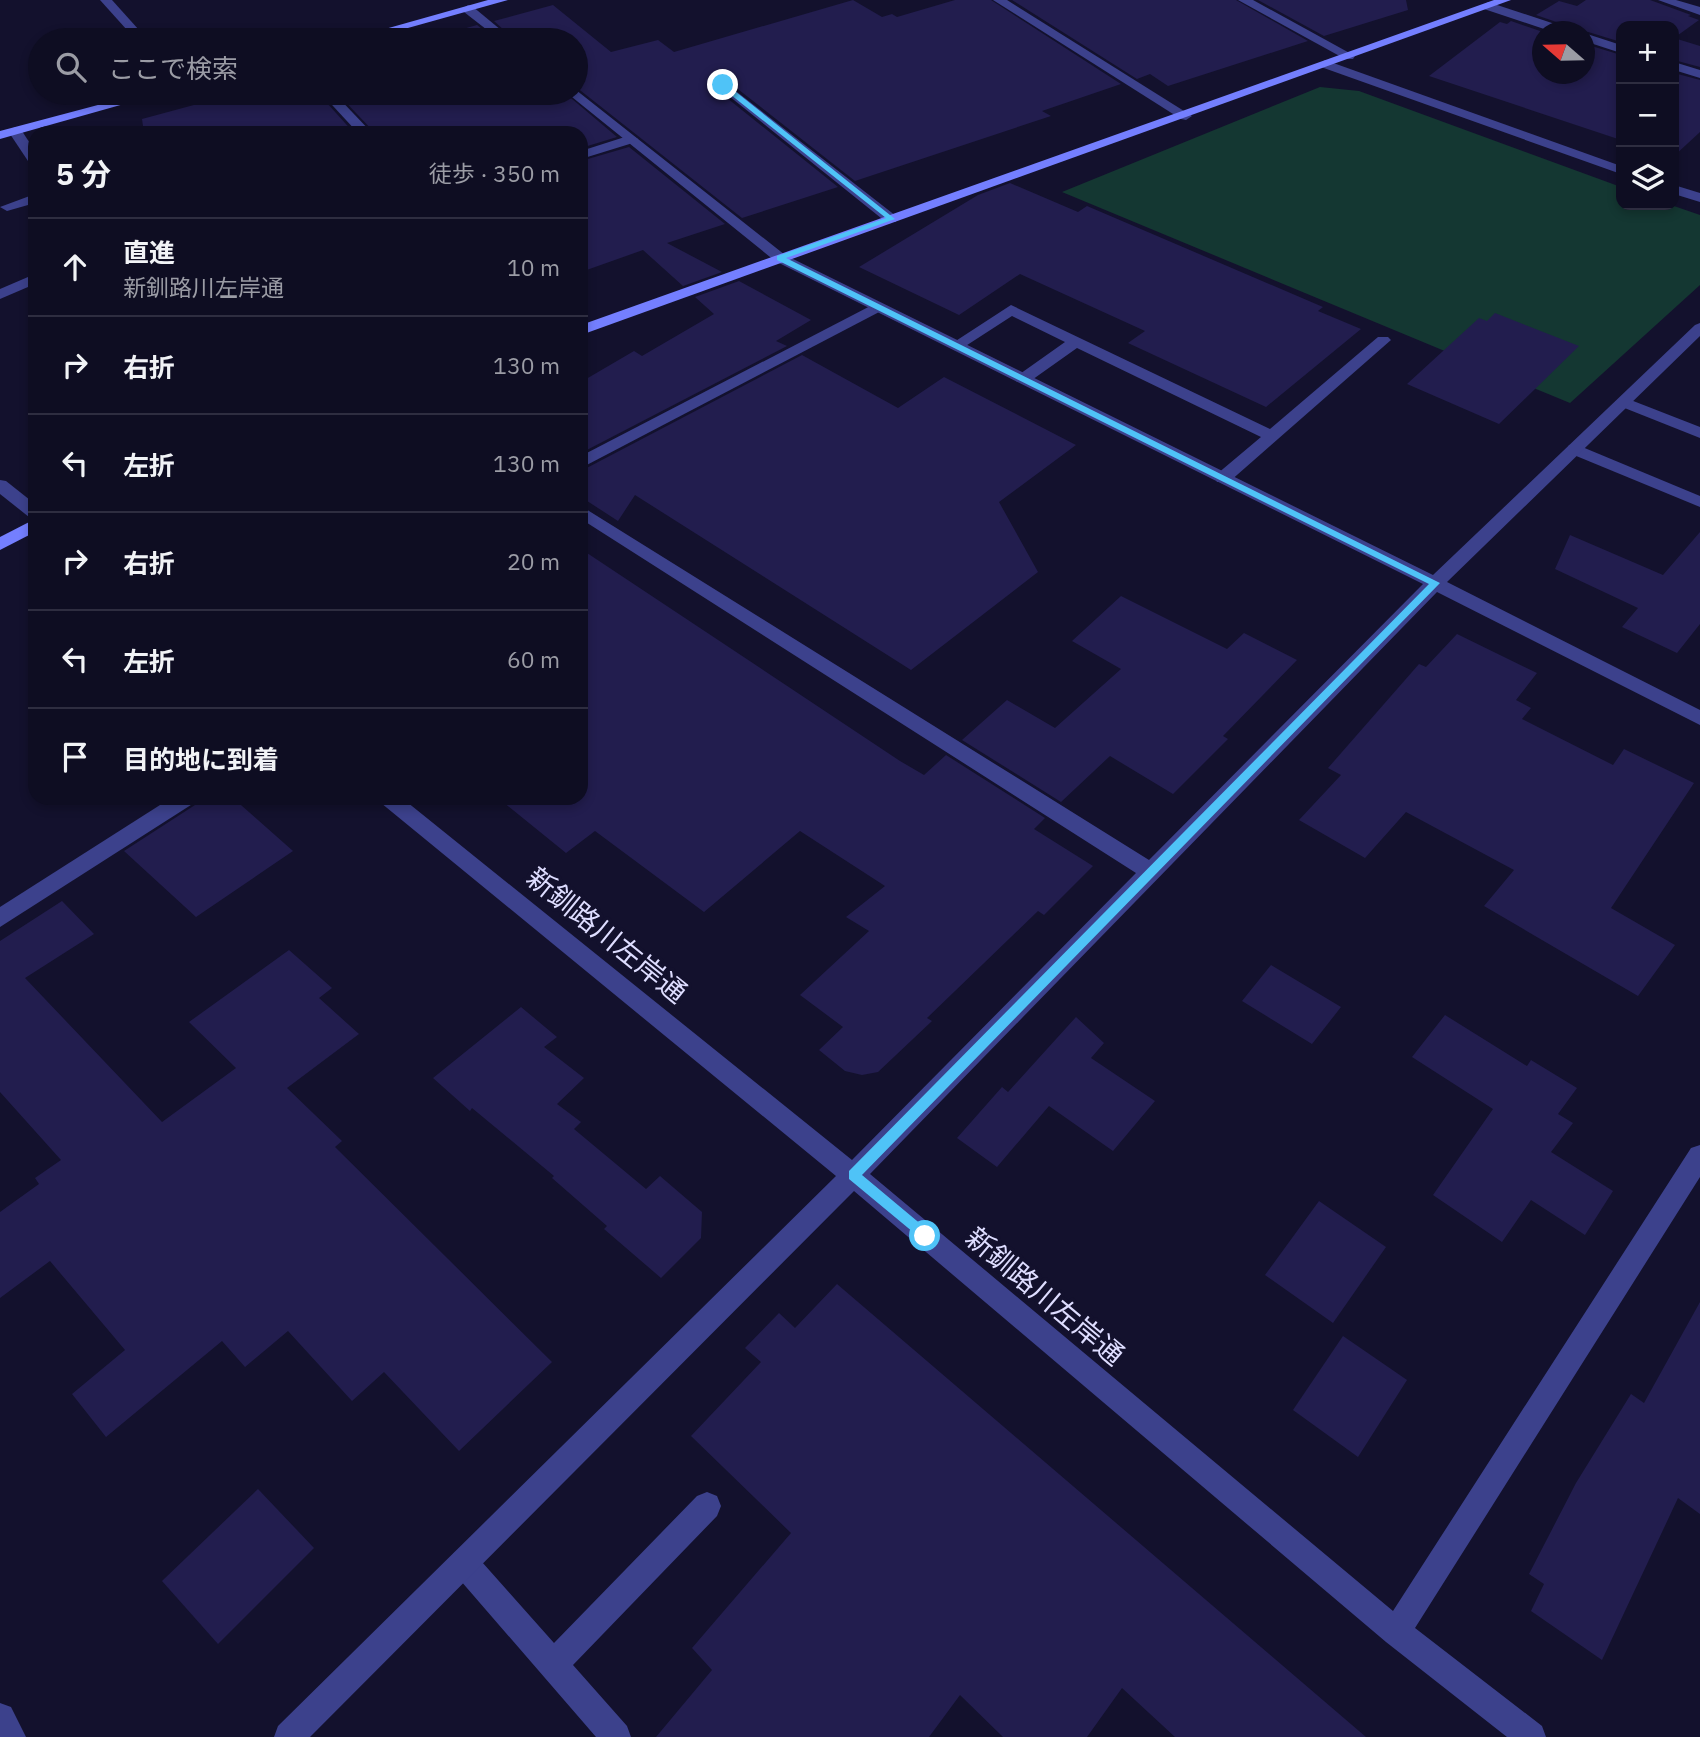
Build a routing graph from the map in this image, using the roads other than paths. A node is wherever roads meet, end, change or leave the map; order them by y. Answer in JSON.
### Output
{"nodes":[{"id":1,"x":106,"y":0,"type":"edge"},
{"id":2,"x":502,"y":0,"type":"edge"},
{"id":3,"x":999,"y":0,"type":"edge"},
{"id":4,"x":1244,"y":0,"type":"edge"},
{"id":5,"x":1505,"y":0,"type":"edge"},
{"id":6,"x":1664,"y":0,"type":"edge"},
{"id":7,"x":1488,"y":6,"type":"junction"},
{"id":8,"x":468,"y":9,"type":"junction"},
{"id":9,"x":1700,"y":11,"type":"edge"},
{"id":10,"x":1533,"y":21,"type":"edge"},
{"id":11,"x":131,"y":28,"type":"edge"},
{"id":12,"x":397,"y":28,"type":"edge"},
{"id":13,"x":492,"y":28,"type":"edge"},
{"id":14,"x":1595,"y":41,"type":"edge"},
{"id":15,"x":1616,"y":47,"type":"edge"},
{"id":16,"x":1349,"y":56,"type":"junction"},
{"id":17,"x":1325,"y":64,"type":"junction"},
{"id":18,"x":1679,"y":68,"type":"edge"},
{"id":19,"x":1700,"y":74,"type":"edge"},
{"id":20,"x":723,"y":85,"type":"dead end"},
{"id":21,"x":112,"y":105,"type":"edge"},
{"id":22,"x":338,"y":105,"type":"edge"},
{"id":23,"x":588,"y":105,"type":"edge"},
{"id":24,"x":1186,"y":116,"type":"junction"},
{"id":25,"x":34,"y":126,"type":"edge"},
{"id":26,"x":358,"y":126,"type":"edge"},
{"id":27,"x":28,"y":128,"type":"edge"},
{"id":28,"x":15,"y":131,"type":"junction"},
{"id":29,"x":0,"y":135,"type":"edge"},
{"id":30,"x":631,"y":139,"type":"junction"},
{"id":31,"x":28,"y":150,"type":"edge"},
{"id":32,"x":588,"y":153,"type":"edge"},
{"id":33,"x":1616,"y":168,"type":"edge"},
{"id":34,"x":1679,"y":191,"type":"edge"},
{"id":35,"x":1700,"y":198,"type":"edge"},
{"id":36,"x":28,"y":200,"type":"edge"},
{"id":37,"x":7,"y":207,"type":"dead end"},
{"id":38,"x":891,"y":219,"type":"junction"},
{"id":39,"x":780,"y":258,"type":"junction"},
{"id":40,"x":28,"y":281,"type":"edge"},
{"id":41,"x":0,"y":295,"type":"edge"},
{"id":42,"x":878,"y":307,"type":"junction"},
{"id":43,"x":588,"y":327,"type":"edge"},
{"id":44,"x":1700,"y":328,"type":"edge"},
{"id":45,"x":1383,"y":340,"type":"dead end"},
{"id":46,"x":1077,"y":341,"type":"junction"},
{"id":47,"x":956,"y":346,"type":"junction"},
{"id":48,"x":1023,"y":379,"type":"junction"},
{"id":49,"x":1623,"y":401,"type":"junction"},
{"id":50,"x":1700,"y":433,"type":"edge"},
{"id":51,"x":1272,"y":436,"type":"junction"},
{"id":52,"x":1575,"y":449,"type":"junction"},
{"id":53,"x":588,"y":459,"type":"edge"},
{"id":54,"x":1223,"y":478,"type":"junction"},
{"id":55,"x":0,"y":485,"type":"edge"},
{"id":56,"x":1700,"y":502,"type":"edge"},
{"id":57,"x":28,"y":507,"type":"edge"},
{"id":58,"x":588,"y":515,"type":"edge"},
{"id":59,"x":28,"y":529,"type":"edge"},
{"id":60,"x":0,"y":544,"type":"edge"},
{"id":61,"x":1436,"y":583,"type":"junction"},
{"id":62,"x":1700,"y":718,"type":"edge"},
{"id":63,"x":176,"y":805,"type":"edge"},
{"id":64,"x":397,"y":805,"type":"edge"},
{"id":65,"x":1151,"y":872,"type":"junction"},
{"id":66,"x":0,"y":918,"type":"edge"},
{"id":67,"x":1700,"y":1156,"type":"edge"},
{"id":68,"x":853,"y":1175,"type":"junction"},
{"id":69,"x":707,"y":1506,"type":"dead end"},
{"id":70,"x":464,"y":1563,"type":"junction"},
{"id":71,"x":1396,"y":1632,"type":"junction"},
{"id":72,"x":553,"y":1665,"type":"junction"},
{"id":73,"x":0,"y":1718,"type":"edge"},
{"id":74,"x":10,"y":1737,"type":"edge"},
{"id":75,"x":289,"y":1737,"type":"edge"},
{"id":76,"x":616,"y":1737,"type":"edge"},
{"id":77,"x":1531,"y":1737,"type":"edge"}],
"edges":[{"from":1,"to":11,"type":"street"},
{"from":2,"to":8,"type":"street"},
{"from":3,"to":24,"type":"street"},
{"from":4,"to":16,"type":"street"},
{"from":5,"to":7,"type":"street"},
{"from":6,"to":9,"type":"street"},
{"from":7,"to":10,"type":"street"},
{"from":7,"to":16,"type":"street"},
{"from":8,"to":12,"type":"street"},
{"from":8,"to":13,"type":"street"},
{"from":14,"to":15,"type":"street"},
{"from":16,"to":17,"type":"street"},
{"from":17,"to":24,"type":"street"},
{"from":17,"to":33,"type":"street"},
{"from":18,"to":19,"type":"street"},
{"from":20,"to":38,"type":"street"},
{"from":21,"to":25,"type":"street"},
{"from":22,"to":26,"type":"street"},
{"from":23,"to":30,"type":"street"},
{"from":24,"to":38,"type":"street"},
{"from":27,"to":28,"type":"street"},
{"from":28,"to":29,"type":"street"},
{"from":28,"to":31,"type":"street"},
{"from":30,"to":32,"type":"street"},
{"from":30,"to":39,"type":"street"},
{"from":34,"to":35,"type":"street"},
{"from":36,"to":37,"type":"street"},
{"from":38,"to":39,"type":"street"},
{"from":39,"to":42,"type":"street"},
{"from":39,"to":43,"type":"street"},
{"from":40,"to":41,"type":"street"},
{"from":42,"to":47,"type":"street"},
{"from":42,"to":53,"type":"street"},
{"from":44,"to":49,"type":"street"},
{"from":45,"to":51,"type":"street"},
{"from":46,"to":47,"type":"street"},
{"from":46,"to":48,"type":"street"},
{"from":46,"to":51,"type":"street"},
{"from":47,"to":48,"type":"street"},
{"from":48,"to":54,"type":"street"},
{"from":49,"to":50,"type":"street"},
{"from":49,"to":52,"type":"street"},
{"from":51,"to":54,"type":"street"},
{"from":52,"to":56,"type":"street"},
{"from":52,"to":61,"type":"street"},
{"from":54,"to":61,"type":"street"},
{"from":55,"to":57,"type":"street"},
{"from":58,"to":65,"type":"street"},
{"from":59,"to":60,"type":"street"},
{"from":61,"to":62,"type":"street"},
{"from":61,"to":65,"type":"street"},
{"from":63,"to":66,"type":"street"},
{"from":64,"to":68,"type":"street","name":"新釧路川左岸通"},
{"from":65,"to":68,"type":"street"},
{"from":67,"to":71,"type":"street"},
{"from":68,"to":70,"type":"street"},
{"from":68,"to":71,"type":"street","name":"新釧路川左岸通"},
{"from":69,"to":72,"type":"street"},
{"from":70,"to":72,"type":"street"},
{"from":70,"to":75,"type":"street"},
{"from":71,"to":77,"type":"street","name":"新釧路川左岸通"},
{"from":72,"to":76,"type":"street"},
{"from":73,"to":74,"type":"street"}]}
